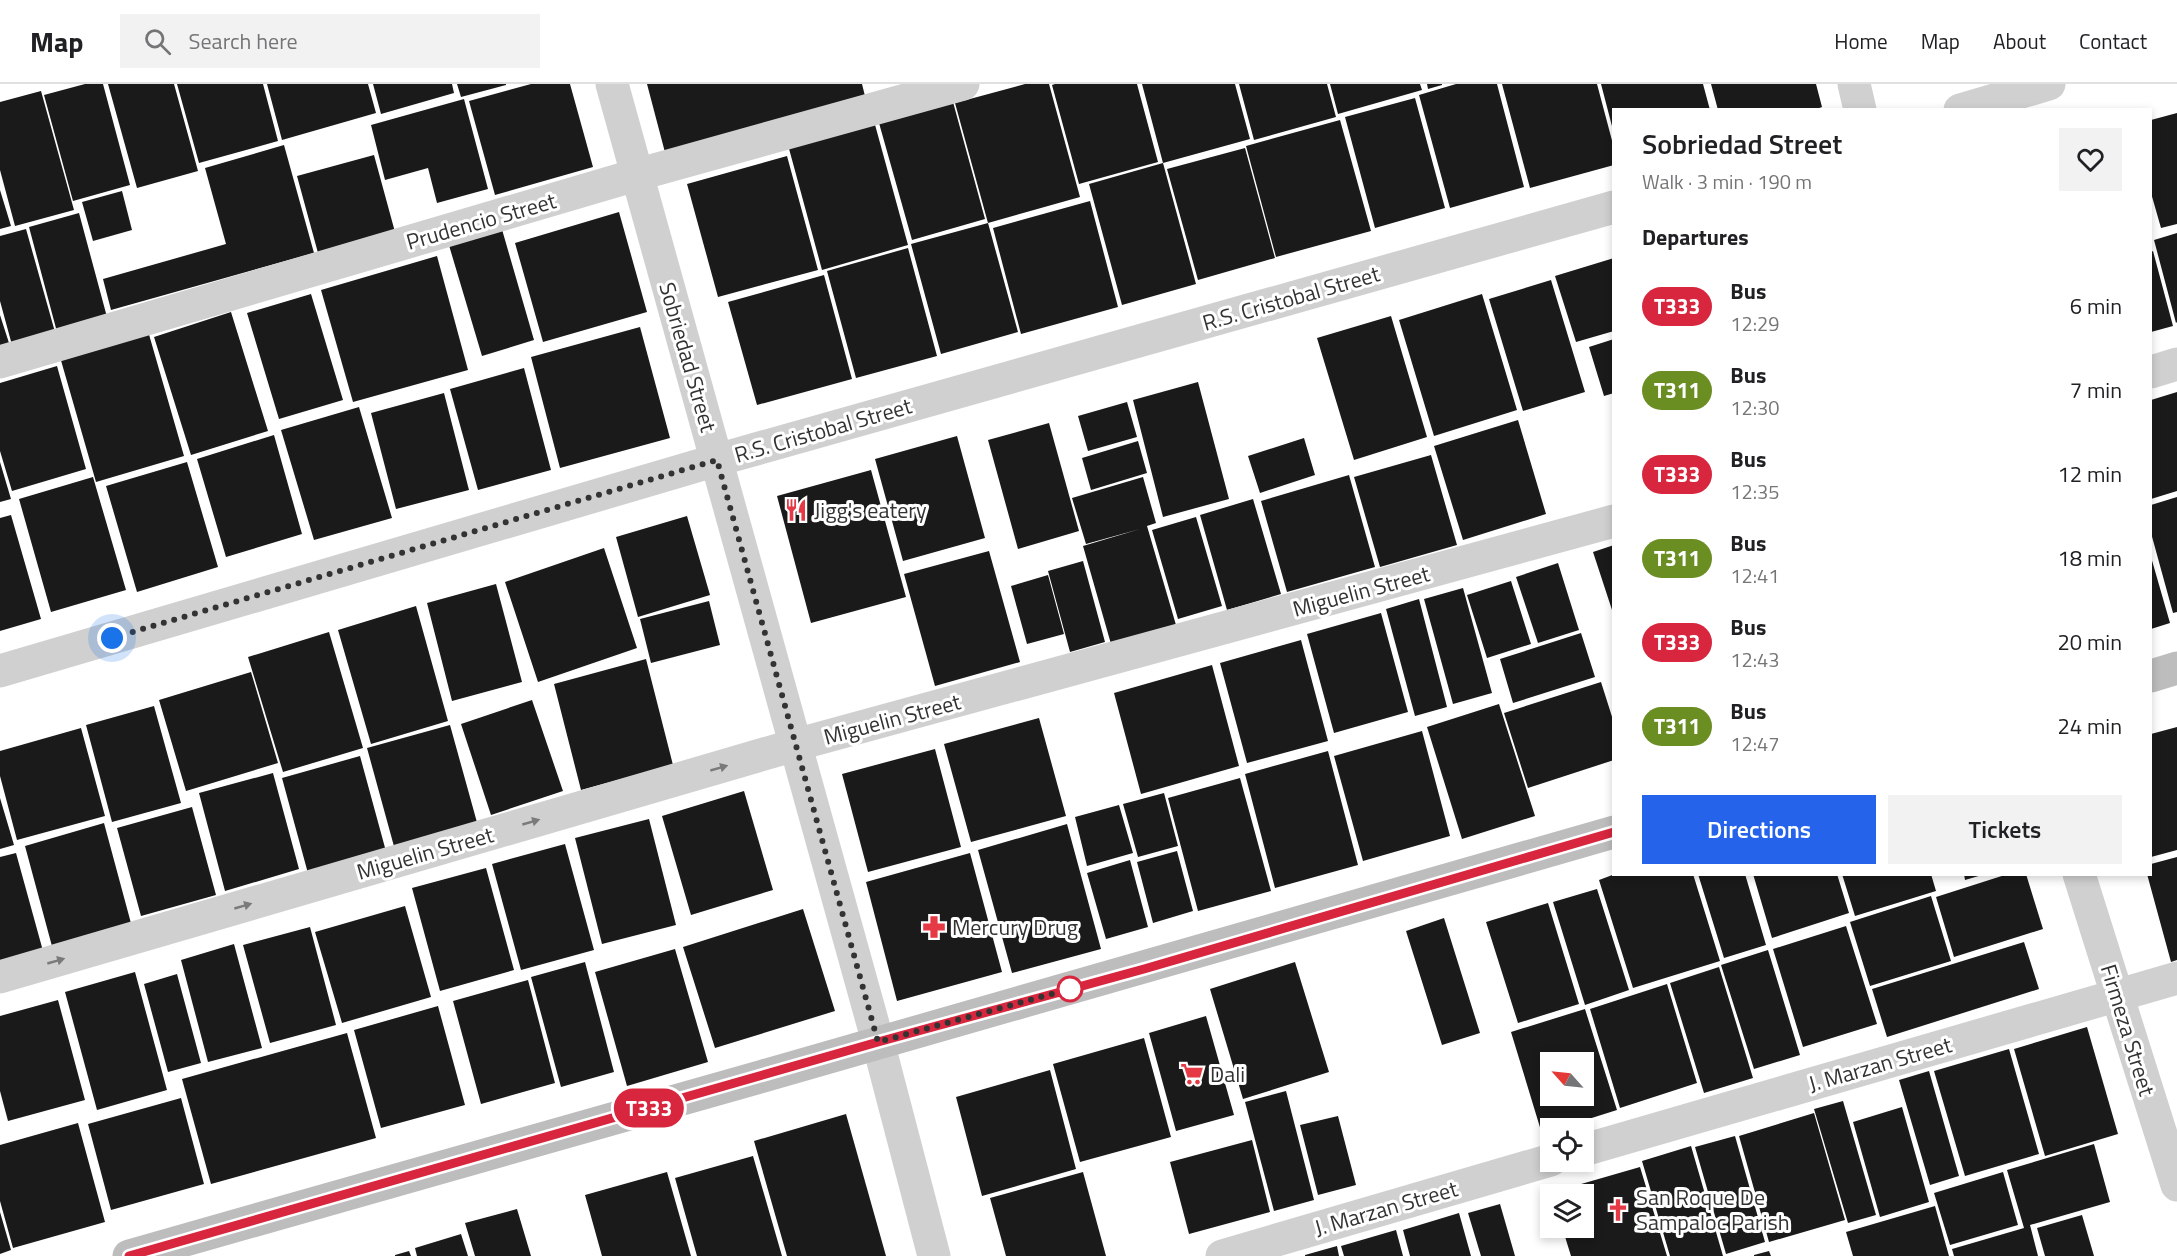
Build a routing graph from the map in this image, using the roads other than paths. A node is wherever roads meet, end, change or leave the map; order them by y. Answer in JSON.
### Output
{"nodes":[{"id":1,"x":612,"y":84,"type":"edge"},
{"id":2,"x":963,"y":84,"type":"edge"},
{"id":3,"x":1854,"y":84,"type":"edge"},
{"id":4,"x":2049,"y":84,"type":"edge"},
{"id":5,"x":1860,"y":108,"type":"edge"},
{"id":6,"x":1967,"y":108,"type":"edge"},
{"id":7,"x":636,"y":175,"type":"junction"},
{"id":8,"x":1612,"y":208,"type":"edge"},
{"id":9,"x":0,"y":362,"type":"edge"},
{"id":10,"x":2177,"y":364,"type":"edge"},
{"id":11,"x":2152,"y":372,"type":"edge"},
{"id":12,"x":717,"y":460,"type":"junction"},
{"id":13,"x":1612,"y":522,"type":"edge"},
{"id":14,"x":2177,"y":668,"type":"edge"},
{"id":15,"x":0,"y":671,"type":"edge"},
{"id":16,"x":2152,"y":676,"type":"edge"},
{"id":17,"x":795,"y":745,"type":"junction"},
{"id":18,"x":1612,"y":833,"type":"edge"},
{"id":19,"x":2080,"y":876,"type":"edge"},
{"id":20,"x":0,"y":977,"type":"edge"},
{"id":21,"x":2177,"y":978,"type":"edge"},
{"id":22,"x":2117,"y":995,"type":"junction"},
{"id":23,"x":878,"y":1042,"type":"junction"},
{"id":24,"x":1594,"y":1147,"type":"edge"},
{"id":25,"x":1540,"y":1163,"type":"edge"},
{"id":26,"x":2177,"y":1185,"type":"edge"},
{"id":27,"x":129,"y":1256,"type":"edge"},
{"id":28,"x":934,"y":1256,"type":"edge"},
{"id":29,"x":1222,"y":1256,"type":"edge"}],
"edges":[{"from":1,"to":7,"type":"street","name":"Sobriedad Street"},
{"from":2,"to":7,"type":"street","name":"Prudencio Street"},
{"from":3,"to":5,"type":"street"},
{"from":4,"to":6,"type":"street"},
{"from":7,"to":9,"type":"street","name":"Prudencio Street"},
{"from":7,"to":12,"type":"street","name":"Sobriedad Street"},
{"from":8,"to":12,"type":"street","name":"R.S. Cristobal Street"},
{"from":10,"to":11,"type":"street"},
{"from":12,"to":15,"type":"street","name":"R.S. Cristobal Street"},
{"from":12,"to":17,"type":"street","name":"Sobriedad Street"},
{"from":13,"to":17,"type":"street","name":"Miguelin Street"},
{"from":14,"to":16,"type":"street"},
{"from":20,"to":17,"type":"street","name":"Miguelin Street","one_way":true},
{"from":17,"to":23,"type":"street","name":"Sobriedad Street"},
{"from":18,"to":23,"type":"street"},
{"from":19,"to":22,"type":"street","name":"Firmeza Street"},
{"from":21,"to":22,"type":"street","name":"J. Marzan Street"},
{"from":22,"to":24,"type":"street","name":"J. Marzan Street"},
{"from":22,"to":26,"type":"street","name":"Firmeza Street"},
{"from":23,"to":27,"type":"street"},
{"from":23,"to":28,"type":"street","name":"Sobriedad Street"},
{"from":25,"to":29,"type":"street","name":"J. Marzan Street"}]}
